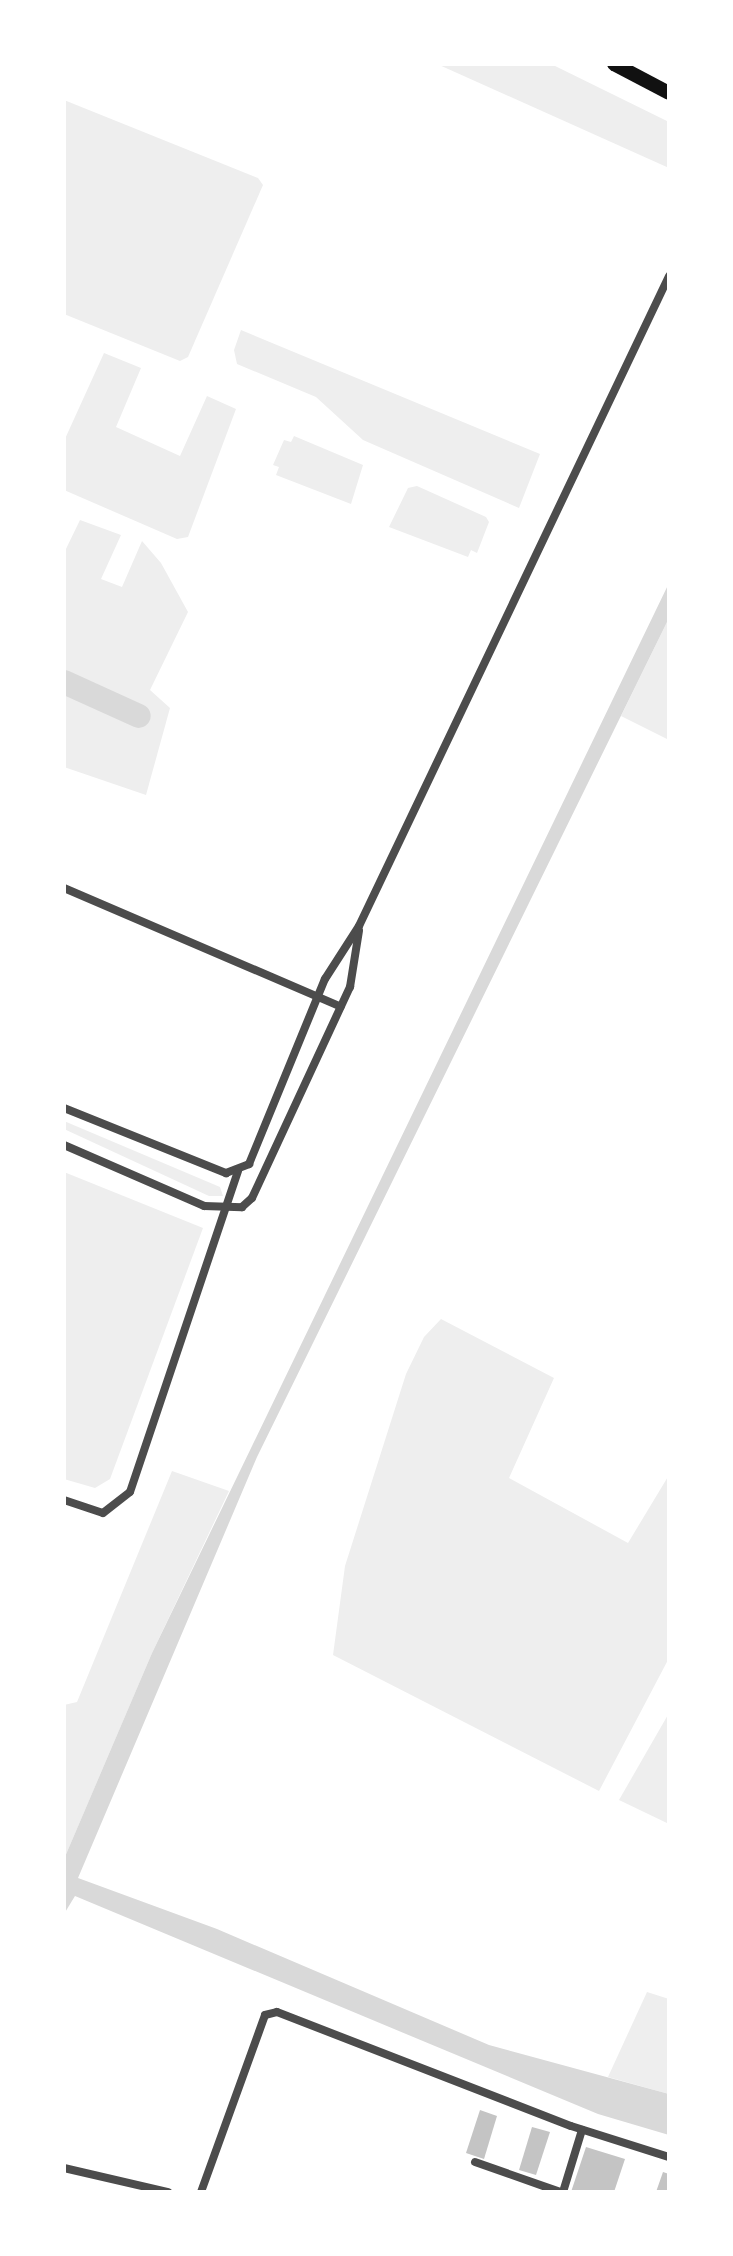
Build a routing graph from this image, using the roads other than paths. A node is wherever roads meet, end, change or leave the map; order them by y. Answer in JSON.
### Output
{"nodes":[{"id":1,"x":614,"y":64,"type":"edge"},
{"id":2,"x":669,"y":93,"type":"edge"},
{"id":3,"x":669,"y":276,"type":"edge"},
{"id":4,"x":64,"y":888,"type":"edge"},
{"id":5,"x":359,"y":926,"type":"junction"},
{"id":6,"x":317,"y":998,"type":"junction"},
{"id":7,"x":341,"y":1007,"type":"junction"},
{"id":8,"x":64,"y":1108,"type":"edge"},
{"id":9,"x":64,"y":1145,"type":"edge"},
{"id":10,"x":238,"y":1171,"type":"junction"},
{"id":11,"x":225,"y":1210,"type":"junction"},
{"id":12,"x":64,"y":1500,"type":"edge"},
{"id":13,"x":582,"y":2130,"type":"junction"},
{"id":14,"x":669,"y":2157,"type":"edge"},
{"id":15,"x":475,"y":2162,"type":"dead end"},
{"id":16,"x":64,"y":2168,"type":"edge"},
{"id":17,"x":168,"y":2192,"type":"edge"},
{"id":18,"x":201,"y":2192,"type":"edge"},
{"id":19,"x":562,"y":2192,"type":"edge"}],
"edges":[{"from":1,"to":2,"type":"main road"},
{"from":3,"to":5,"type":"street"},
{"from":4,"to":6,"type":"street"},
{"from":5,"to":6,"type":"street"},
{"from":5,"to":7,"type":"street"},
{"from":6,"to":7,"type":"street"},
{"from":6,"to":10,"type":"street"},
{"from":7,"to":11,"type":"street"},
{"from":8,"to":10,"type":"street"},
{"from":9,"to":11,"type":"street"},
{"from":10,"to":11,"type":"street"},
{"from":11,"to":12,"type":"street"},
{"from":13,"to":14,"type":"street"},
{"from":13,"to":18,"type":"street"},
{"from":13,"to":19,"type":"street"},
{"from":15,"to":19,"type":"street"},
{"from":16,"to":17,"type":"street"}]}
